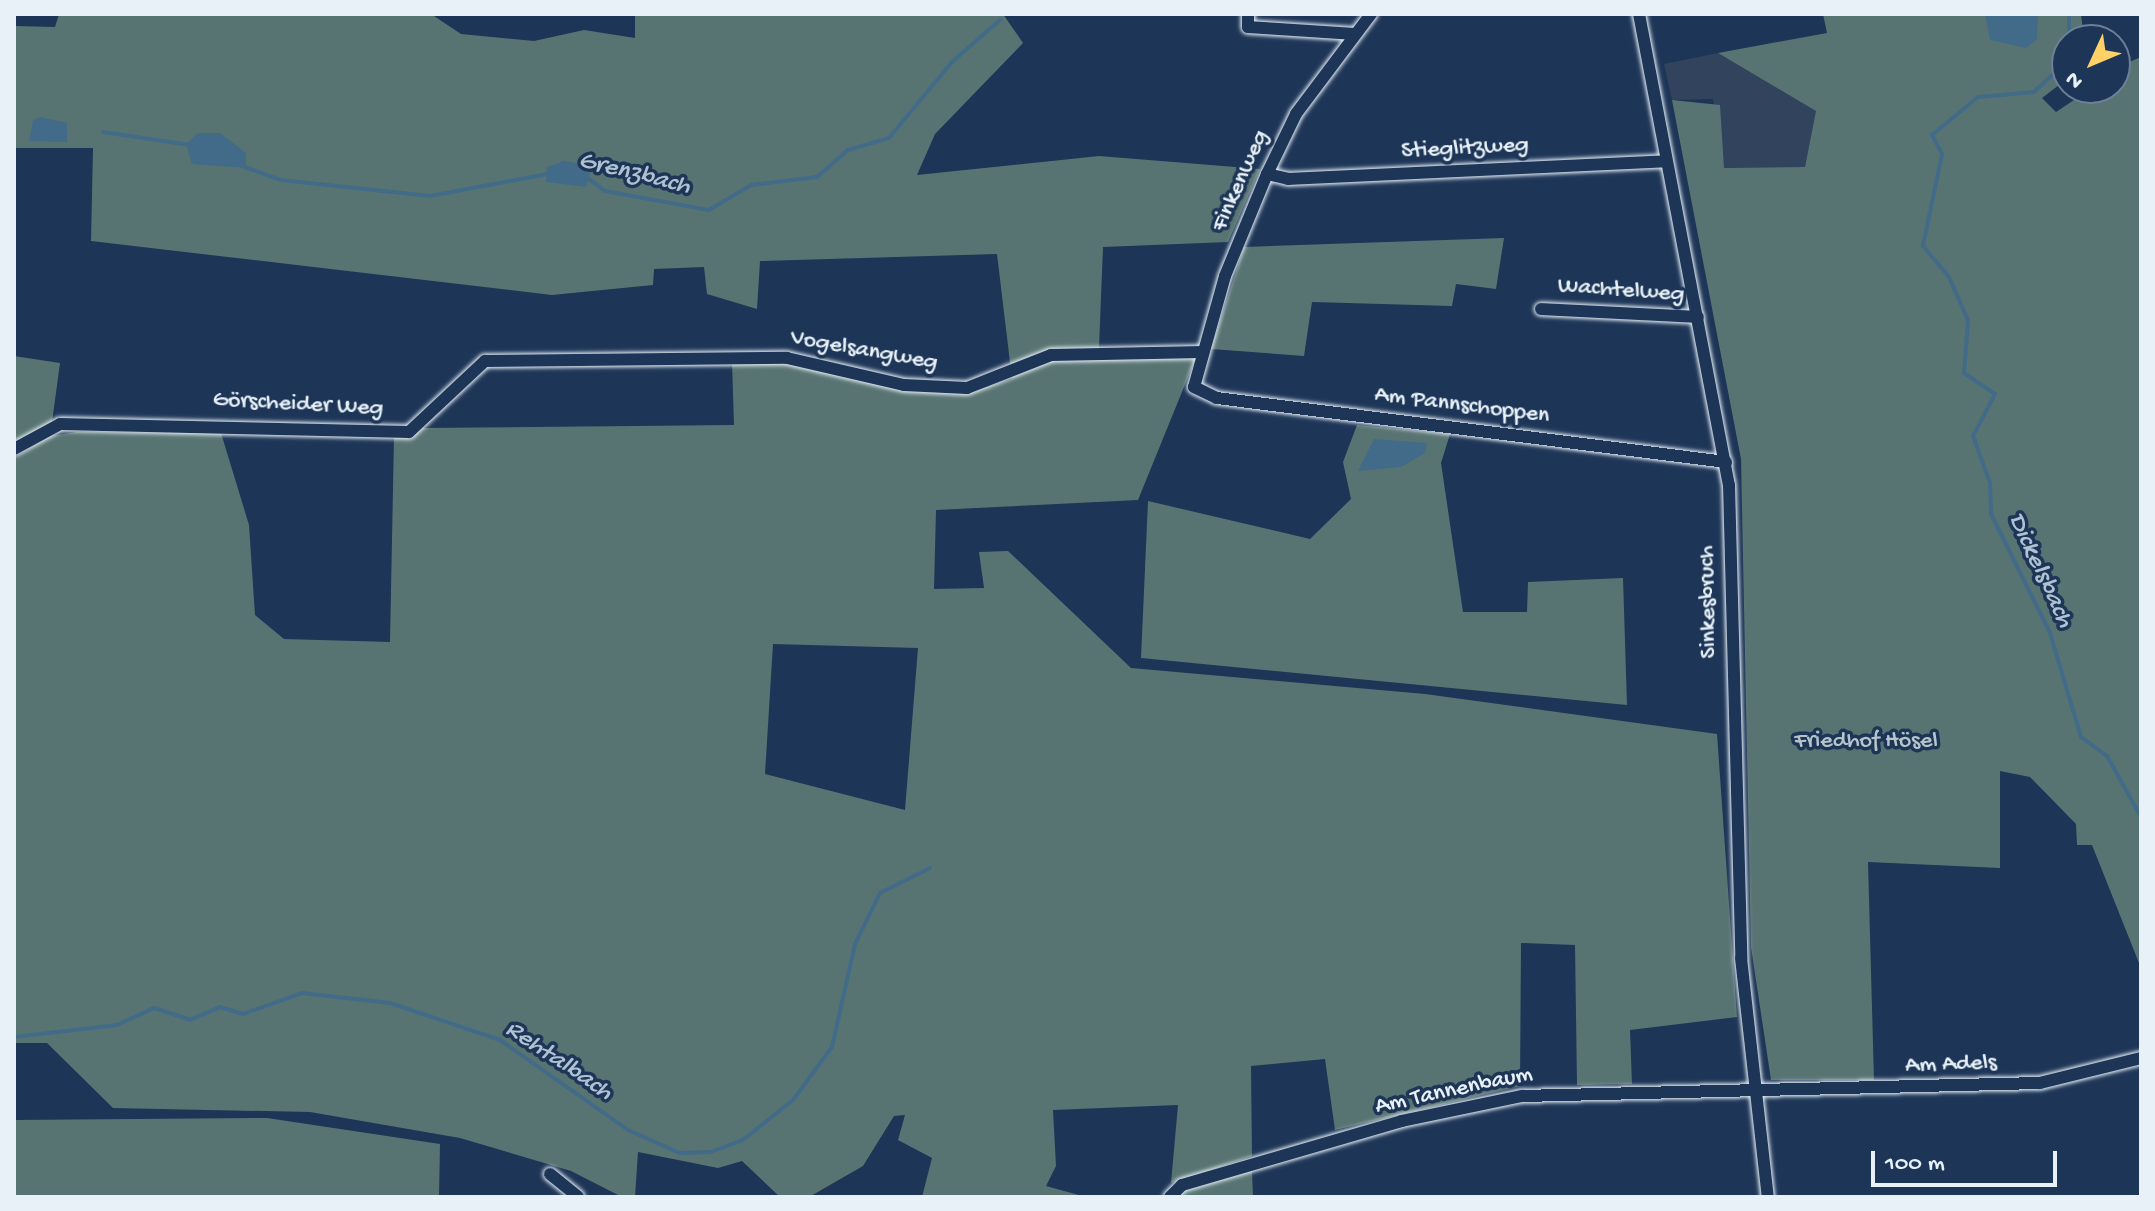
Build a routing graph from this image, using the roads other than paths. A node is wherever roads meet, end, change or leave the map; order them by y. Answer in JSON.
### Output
{"nodes":[{"id":1,"x":1248,"y":14,"type":"edge"},
{"id":2,"x":1371,"y":14,"type":"edge"},
{"id":3,"x":1639,"y":14,"type":"edge"},
{"id":4,"x":1355,"y":34,"type":"junction"},
{"id":5,"x":1666,"y":161,"type":"junction"},
{"id":6,"x":1267,"y":174,"type":"junction"},
{"id":7,"x":1541,"y":309,"type":"dead end"},
{"id":8,"x":1698,"y":317,"type":"junction"},
{"id":9,"x":1203,"y":352,"type":"junction"},
{"id":10,"x":655,"y":357,"type":"joint"},
{"id":11,"x":1194,"y":387,"type":"joint"},
{"id":12,"x":14,"y":449,"type":"edge"},
{"id":13,"x":1726,"y":462,"type":"junction"},
{"id":14,"x":2140,"y":1060,"type":"edge"},
{"id":15,"x":1759,"y":1092,"type":"junction"},
{"id":16,"x":550,"y":1174,"type":"dead end"},
{"id":17,"x":578,"y":1197,"type":"edge"},
{"id":18,"x":1170,"y":1197,"type":"edge"},
{"id":19,"x":1768,"y":1197,"type":"edge"}],
"edges":[{"from":1,"to":4,"type":"street"},
{"from":2,"to":4,"type":"street","name":"Finkenweg"},
{"from":3,"to":5,"type":"street","name":"Sinkesbruch"},
{"from":4,"to":6,"type":"street","name":"Finkenweg"},
{"from":5,"to":6,"type":"street","name":"Stieglitzweg"},
{"from":5,"to":8,"type":"street","name":"Sinkesbruch"},
{"from":6,"to":9,"type":"street","name":"Finkenweg"},
{"from":7,"to":8,"type":"street","name":"Wachtelweg"},
{"from":8,"to":13,"type":"street","name":"Sinkesbruch"},
{"from":9,"to":10,"type":"street","name":"Vogelsangweg"},
{"from":9,"to":11,"type":"street","name":"Finkenweg"},
{"from":10,"to":12,"type":"street","name":"Görscheider Weg"},
{"from":11,"to":13,"type":"street","name":"Am Pannschoppen"},
{"from":13,"to":15,"type":"street","name":"Sinkesbruch"},
{"from":14,"to":15,"type":"street","name":"Am Adels"},
{"from":15,"to":18,"type":"street","name":"Am Tannenbaum"},
{"from":15,"to":19,"type":"street","name":"Sinkesbruch"},
{"from":16,"to":17,"type":"street"}]}
